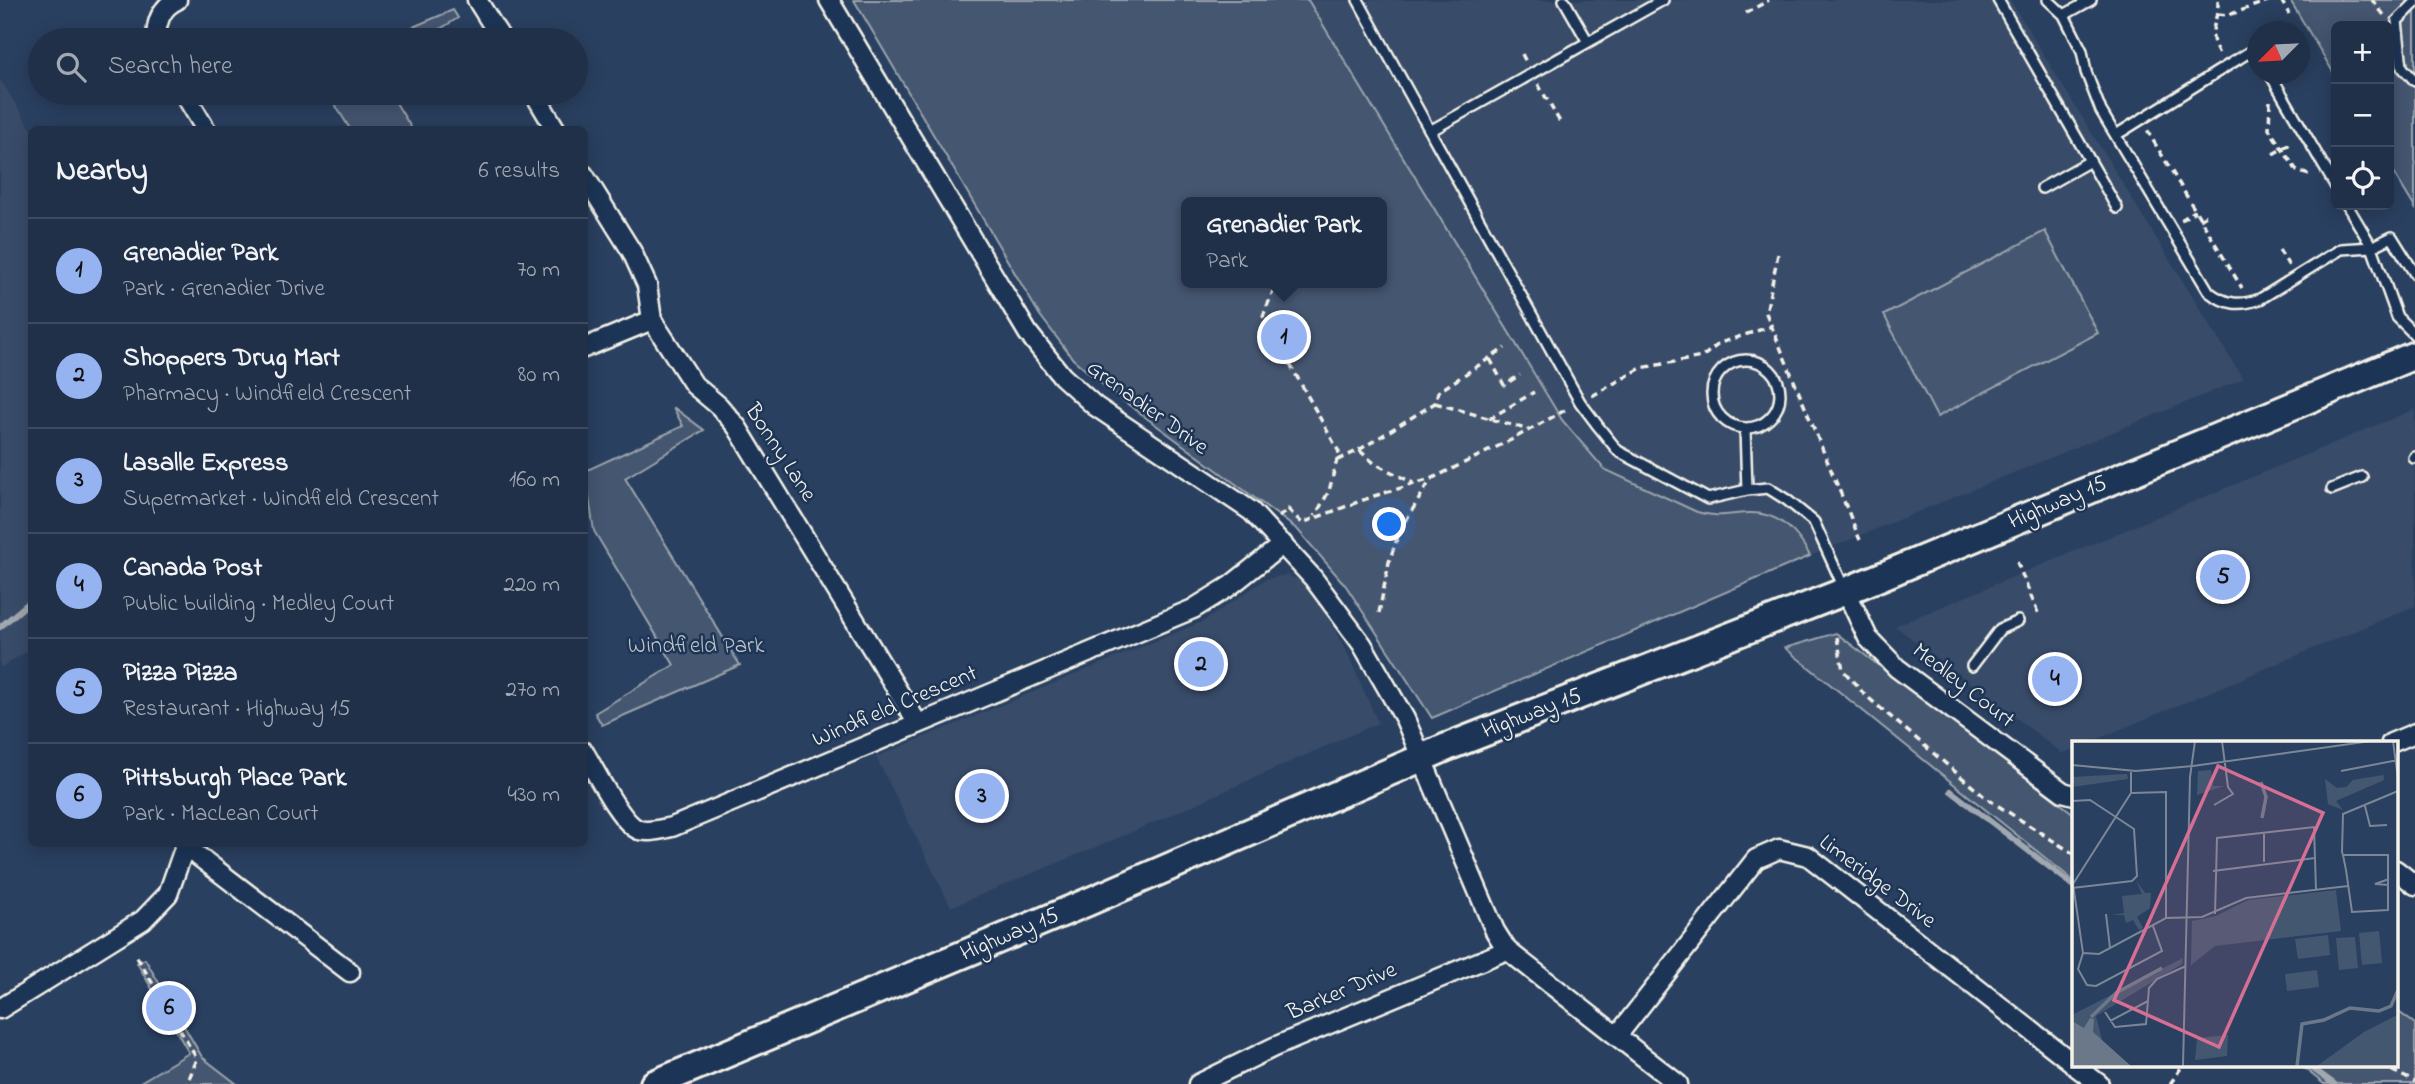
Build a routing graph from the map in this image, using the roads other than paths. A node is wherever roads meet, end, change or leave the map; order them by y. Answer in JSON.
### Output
{"nodes":[{"id":1,"x":177,"y":0,"type":"edge"},
{"id":2,"x":477,"y":0,"type":"edge"},
{"id":3,"x":829,"y":0,"type":"edge"},
{"id":4,"x":1358,"y":0,"type":"edge"},
{"id":5,"x":1564,"y":0,"type":"edge"},
{"id":6,"x":1663,"y":0,"type":"edge"},
{"id":7,"x":1998,"y":0,"type":"edge"},
{"id":8,"x":2048,"y":0,"type":"edge"},
{"id":9,"x":2091,"y":0,"type":"edge"},
{"id":10,"x":2415,"y":2,"type":"edge"},
{"id":11,"x":2064,"y":15,"type":"junction"},
{"id":12,"x":156,"y":28,"type":"edge"},
{"id":13,"x":494,"y":28,"type":"edge"},
{"id":14,"x":1588,"y":42,"type":"junction"},
{"id":15,"x":2247,"y":53,"type":"edge"},
{"id":16,"x":2415,"y":81,"type":"edge"},
{"id":17,"x":2276,"y":84,"type":"edge"},
{"id":18,"x":191,"y":105,"type":"edge"},
{"id":19,"x":541,"y":105,"type":"edge"},
{"id":20,"x":204,"y":126,"type":"edge"},
{"id":21,"x":554,"y":126,"type":"edge"},
{"id":22,"x":1430,"y":131,"type":"junction"},
{"id":23,"x":2116,"y":135,"type":"junction"},
{"id":24,"x":2090,"y":161,"type":"junction"},
{"id":25,"x":2331,"y":178,"type":"edge"},
{"id":26,"x":588,"y":181,"type":"edge"},
{"id":27,"x":2042,"y":188,"type":"dead end"},
{"id":28,"x":2117,"y":208,"type":"dead end"},
{"id":29,"x":2350,"y":210,"type":"edge"},
{"id":30,"x":2372,"y":247,"type":"junction"},
{"id":31,"x":2415,"y":274,"type":"edge"},
{"id":32,"x":652,"y":320,"type":"junction"},
{"id":33,"x":2415,"y":335,"type":"edge"},
{"id":34,"x":588,"y":346,"type":"edge"},
{"id":35,"x":2415,"y":355,"type":"edge"},
{"id":36,"x":1745,"y":428,"type":"junction"},
{"id":37,"x":2362,"y":477,"type":"dead end"},
{"id":38,"x":2332,"y":489,"type":"dead end"},
{"id":39,"x":1747,"y":490,"type":"junction"},
{"id":40,"x":1283,"y":544,"type":"junction"},
{"id":41,"x":1846,"y":591,"type":"junction"},
{"id":42,"x":2018,"y":621,"type":"dead end"},
{"id":43,"x":1972,"y":666,"type":"dead end"},
{"id":44,"x":918,"y":724,"type":"junction"},
{"id":45,"x":2415,"y":733,"type":"edge"},
{"id":46,"x":2396,"y":741,"type":"edge"},
{"id":47,"x":1422,"y":758,"type":"junction"},
{"id":48,"x":588,"y":759,"type":"edge"},
{"id":49,"x":2072,"y":795,"type":"edge"},
{"id":50,"x":185,"y":847,"type":"edge"},
{"id":51,"x":186,"y":847,"type":"edge"},
{"id":52,"x":2398,"y":872,"type":"edge"},
{"id":53,"x":2415,"y":885,"type":"edge"},
{"id":54,"x":1507,"y":950,"type":"junction"},
{"id":55,"x":350,"y":972,"type":"dead end"},
{"id":56,"x":0,"y":1009,"type":"edge"},
{"id":57,"x":1617,"y":1036,"type":"junction"},
{"id":58,"x":2072,"y":1063,"type":"edge"},
{"id":59,"x":2075,"y":1066,"type":"edge"},
{"id":60,"x":654,"y":1084,"type":"edge"},
{"id":61,"x":1198,"y":1084,"type":"edge"},
{"id":62,"x":1678,"y":1084,"type":"edge"},
{"id":63,"x":2099,"y":1084,"type":"edge"}],
"edges":[{"from":1,"to":12,"type":"street"},
{"from":2,"to":13,"type":"street"},
{"from":3,"to":40,"type":"street","name":"Grenadier Drive"},
{"from":4,"to":22,"type":"lane"},
{"from":5,"to":14,"type":"lane"},
{"from":6,"to":14,"type":"lane"},
{"from":7,"to":24,"type":"lane"},
{"from":8,"to":11,"type":"lane"},
{"from":9,"to":11,"type":"lane"},
{"from":10,"to":16,"type":"lane"},
{"from":11,"to":23,"type":"lane"},
{"from":14,"to":22,"type":"lane"},
{"from":15,"to":23,"type":"lane"},
{"from":17,"to":25,"type":"lane"},
{"from":18,"to":20,"type":"street"},
{"from":19,"to":21,"type":"street"},
{"from":22,"to":39,"type":"lane"},
{"from":23,"to":30,"type":"lane"},
{"from":24,"to":27,"type":"lane"},
{"from":24,"to":28,"type":"lane"},
{"from":26,"to":32,"type":"street","name":"Bonny Lane"},
{"from":29,"to":30,"type":"lane"},
{"from":30,"to":31,"type":"lane"},
{"from":30,"to":33,"type":"lane"},
{"from":32,"to":34,"type":"street"},
{"from":32,"to":44,"type":"street","name":"Bonny Lane"},
{"from":35,"to":41,"type":"main road","name":"Highway 15"},
{"from":36,"to":36,"type":"lane"},
{"from":36,"to":39,"type":"lane"},
{"from":37,"to":38,"type":"lane"},
{"from":39,"to":41,"type":"lane"},
{"from":40,"to":44,"type":"street","name":"Windfield Crescent"},
{"from":40,"to":47,"type":"street","name":"Grenadier Drive"},
{"from":41,"to":47,"type":"main road","name":"Highway 15"},
{"from":41,"to":49,"type":"street","name":"Medley Court"},
{"from":42,"to":43,"type":"lane"},
{"from":44,"to":48,"type":"street","name":"Windfield Crescent"},
{"from":45,"to":46,"type":"street"},
{"from":47,"to":54,"type":"street","name":"Grenadier Drive"},
{"from":47,"to":60,"type":"main road","name":"Highway 15"},
{"from":50,"to":56,"type":"street"},
{"from":51,"to":55,"type":"street"},
{"from":52,"to":53,"type":"street"},
{"from":54,"to":57,"type":"street"},
{"from":54,"to":61,"type":"street","name":"Barker Drive"},
{"from":57,"to":58,"type":"street","name":"Limeridge Drive"},
{"from":57,"to":62,"type":"street"},
{"from":59,"to":63,"type":"street","name":"Limeridge Drive"}]}
